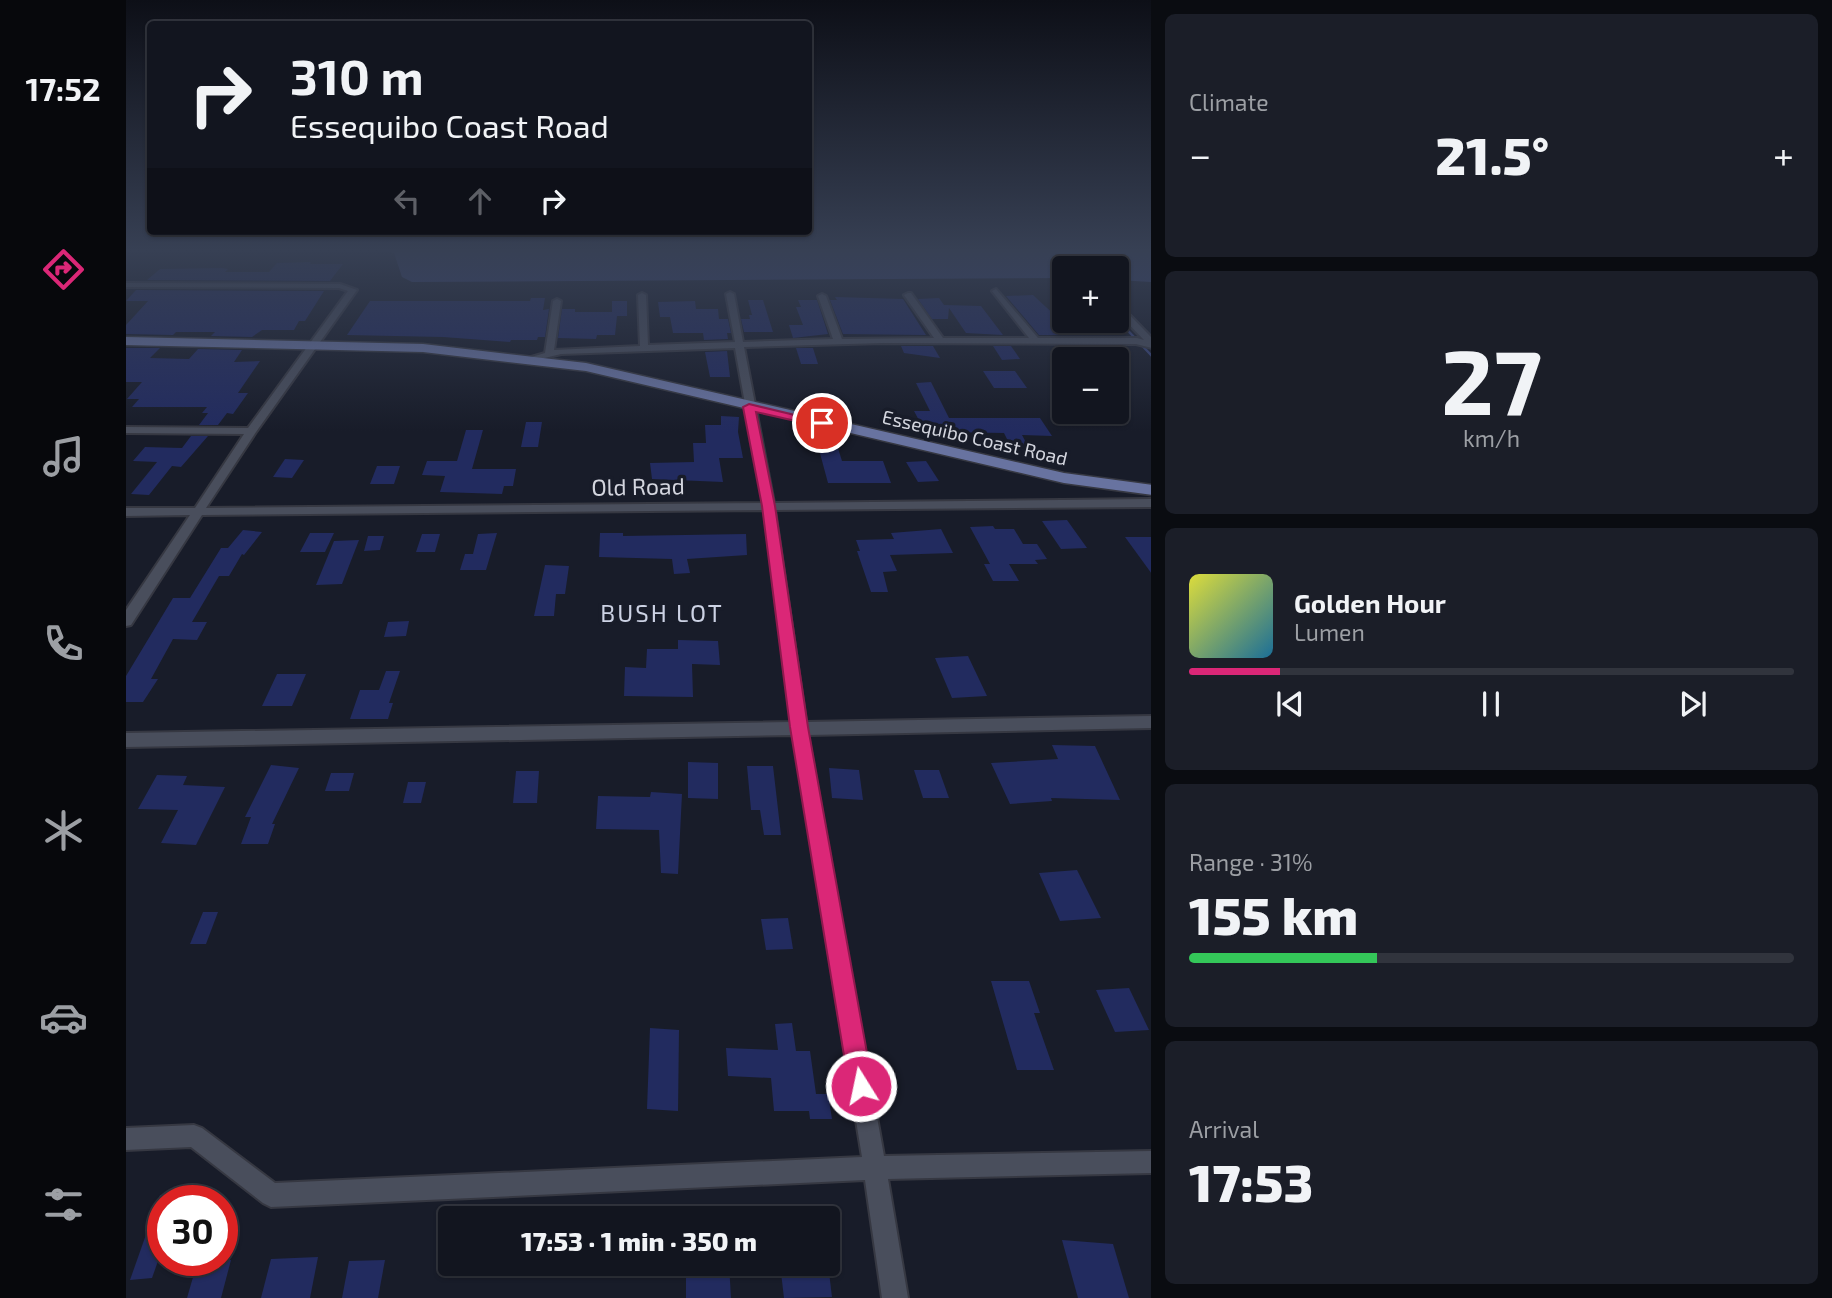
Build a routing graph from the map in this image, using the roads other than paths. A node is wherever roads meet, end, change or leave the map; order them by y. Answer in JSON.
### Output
{"nodes":[{"id":1,"x":340,"y":310,"type":"edge"},
{"id":2,"x":556,"y":310,"type":"edge"},
{"id":3,"x":643,"y":310,"type":"edge"},
{"id":4,"x":732,"y":310,"type":"edge"},
{"id":5,"x":827,"y":310,"type":"edge"},
{"id":6,"x":918,"y":310,"type":"edge"},
{"id":7,"x":1011,"y":310,"type":"edge"},
{"id":8,"x":1129,"y":320,"type":"edge"},
{"id":9,"x":940,"y":340,"type":"junction"},
{"id":10,"x":1035,"y":340,"type":"junction"},
{"id":11,"x":126,"y":341,"type":"edge"},
{"id":12,"x":838,"y":341,"type":"junction"},
{"id":13,"x":314,"y":344,"type":"junction"},
{"id":14,"x":738,"y":344,"type":"junction"},
{"id":15,"x":1151,"y":345,"type":"edge"},
{"id":16,"x":644,"y":348,"type":"junction"},
{"id":17,"x":549,"y":354,"type":"junction"},
{"id":18,"x":531,"y":360,"type":"junction"},
{"id":19,"x":749,"y":407,"type":"junction"},
{"id":20,"x":126,"y":430,"type":"edge"},
{"id":21,"x":251,"y":431,"type":"junction"},
{"id":22,"x":1151,"y":490,"type":"edge"},
{"id":23,"x":1151,"y":503,"type":"edge"},
{"id":24,"x":769,"y":506,"type":"junction"},
{"id":25,"x":198,"y":511,"type":"junction"},
{"id":26,"x":126,"y":512,"type":"edge"},
{"id":27,"x":126,"y":621,"type":"edge"},
{"id":28,"x":1151,"y":722,"type":"edge"},
{"id":29,"x":799,"y":727,"type":"junction"},
{"id":30,"x":126,"y":740,"type":"edge"},
{"id":31,"x":126,"y":1139,"type":"edge"},
{"id":32,"x":1151,"y":1162,"type":"edge"},
{"id":33,"x":875,"y":1168,"type":"junction"},
{"id":34,"x":895,"y":1298,"type":"edge"}],
"edges":[{"from":1,"to":13,"type":"street"},
{"from":2,"to":17,"type":"street"},
{"from":3,"to":16,"type":"street"},
{"from":4,"to":14,"type":"street"},
{"from":5,"to":12,"type":"street"},
{"from":6,"to":9,"type":"street"},
{"from":7,"to":10,"type":"street"},
{"from":8,"to":15,"type":"street"},
{"from":9,"to":10,"type":"street"},
{"from":9,"to":12,"type":"street"},
{"from":10,"to":15,"type":"street"},
{"from":11,"to":13,"type":"main road","name":"Essequibo Coast Road"},
{"from":12,"to":14,"type":"street"},
{"from":13,"to":18,"type":"main road","name":"Essequibo Coast Road"},
{"from":13,"to":21,"type":"street"},
{"from":14,"to":16,"type":"street"},
{"from":14,"to":19,"type":"street"},
{"from":16,"to":17,"type":"street"},
{"from":17,"to":18,"type":"street"},
{"from":18,"to":19,"type":"main road","name":"Essequibo Coast Road"},
{"from":19,"to":22,"type":"main road","name":"Essequibo Coast Road"},
{"from":19,"to":24,"type":"street"},
{"from":20,"to":21,"type":"street"},
{"from":21,"to":25,"type":"street"},
{"from":23,"to":24,"type":"street","name":"Old Road"},
{"from":24,"to":25,"type":"street","name":"Old Road"},
{"from":24,"to":29,"type":"street"},
{"from":25,"to":26,"type":"street","name":"Old Road"},
{"from":25,"to":27,"type":"street"},
{"from":28,"to":29,"type":"street"},
{"from":29,"to":30,"type":"street"},
{"from":29,"to":33,"type":"street"},
{"from":31,"to":33,"type":"street"},
{"from":32,"to":33,"type":"street"},
{"from":33,"to":34,"type":"street"}]}
